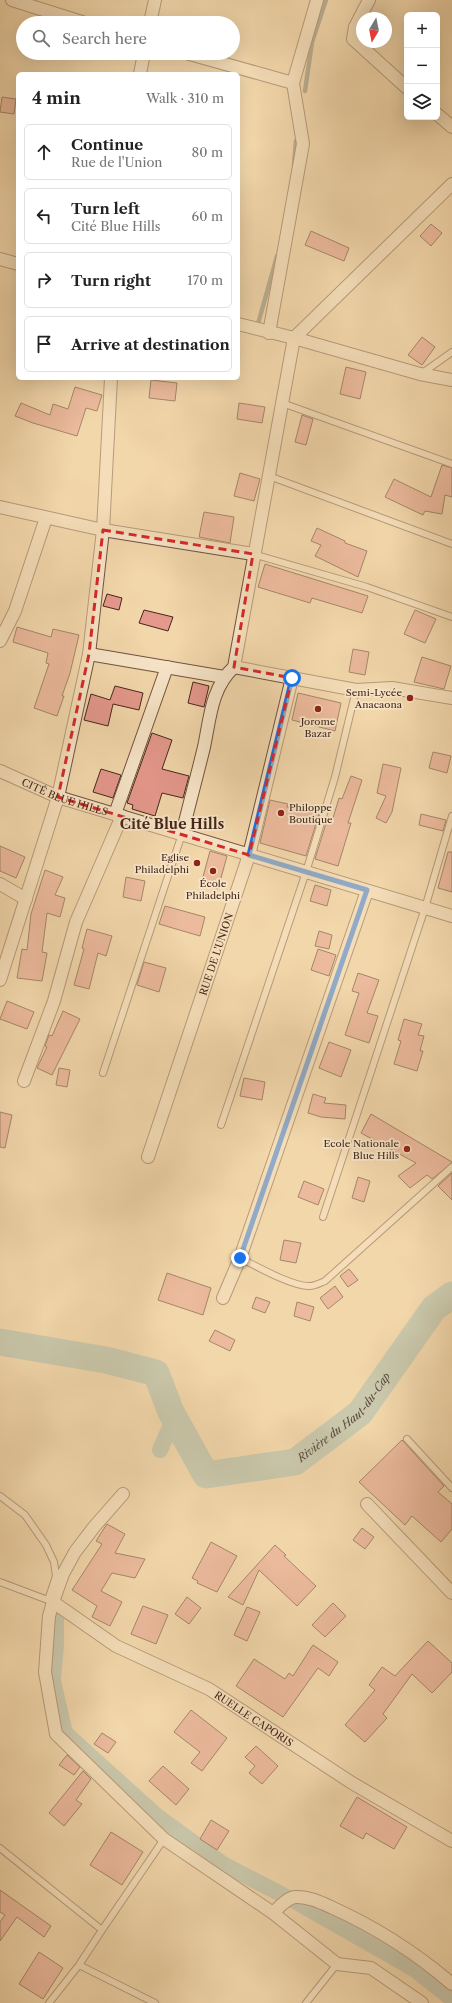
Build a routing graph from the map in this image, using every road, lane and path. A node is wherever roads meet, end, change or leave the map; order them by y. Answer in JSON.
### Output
{"nodes":[{"id":1,"x":12,"y":0,"type":"edge"},
{"id":2,"x":155,"y":0,"type":"edge"},
{"id":3,"x":317,"y":0,"type":"edge"},
{"id":4,"x":369,"y":0,"type":"edge"},
{"id":5,"x":63,"y":16,"type":"edge"},
{"id":6,"x":152,"y":16,"type":"edge"},
{"id":7,"x":143,"y":60,"type":"edge"},
{"id":8,"x":211,"y":60,"type":"edge"},
{"id":9,"x":140,"y":72,"type":"edge"},
{"id":10,"x":293,"y":83,"type":"junction"},
{"id":11,"x":404,"y":85,"type":"edge"},
{"id":12,"x":440,"y":117,"type":"edge"},
{"id":13,"x":452,"y":128,"type":"edge"},
{"id":14,"x":452,"y":185,"type":"edge"},
{"id":15,"x":0,"y":259,"type":"edge"},
{"id":16,"x":16,"y":263,"type":"edge"},
{"id":17,"x":240,"y":325,"type":"edge"},
{"id":18,"x":269,"y":333,"type":"junction"},
{"id":19,"x":294,"y":338,"type":"junction"},
{"id":20,"x":452,"y":352,"type":"edge"},
{"id":21,"x":420,"y":374,"type":"junction"},
{"id":22,"x":111,"y":380,"type":"edge"},
{"id":23,"x":452,"y":380,"type":"edge"},
{"id":24,"x":282,"y":403,"type":"junction"},
{"id":25,"x":452,"y":464,"type":"edge"},
{"id":26,"x":269,"y":476,"type":"junction"},
{"id":27,"x":0,"y":507,"type":"edge"},
{"id":28,"x":46,"y":518,"type":"junction"},
{"id":29,"x":104,"y":530,"type":"junction"},
{"id":30,"x":452,"y":544,"type":"edge"},
{"id":31,"x":253,"y":554,"type":"junction"},
{"id":32,"x":452,"y":617,"type":"edge"},
{"id":33,"x":0,"y":641,"type":"edge"},
{"id":34,"x":89,"y":654,"type":"junction"},
{"id":35,"x":167,"y":667,"type":"junction"},
{"id":36,"x":234,"y":668,"type":"junction"},
{"id":37,"x":224,"y":677,"type":"junction"},
{"id":38,"x":292,"y":678,"type":"junction"},
{"id":39,"x":356,"y":690,"type":"junction"},
{"id":40,"x":451,"y":695,"type":"edge"},
{"id":41,"x":0,"y":771,"type":"edge"},
{"id":42,"x":58,"y":797,"type":"junction"},
{"id":43,"x":118,"y":815,"type":"junction"},
{"id":44,"x":452,"y":816,"type":"edge"},
{"id":45,"x":182,"y":834,"type":"junction"},
{"id":46,"x":249,"y":855,"type":"junction"},
{"id":47,"x":306,"y":872,"type":"junction"},
{"id":48,"x":0,"y":884,"type":"edge"},
{"id":49,"x":367,"y":890,"type":"junction"},
{"id":50,"x":26,"y":899,"type":"junction"},
{"id":51,"x":425,"y":908,"type":"junction"},
{"id":52,"x":452,"y":916,"type":"edge"},
{"id":53,"x":0,"y":980,"type":"edge"},
{"id":54,"x":103,"y":1073,"type":"dead end"},
{"id":55,"x":24,"y":1081,"type":"dead end"},
{"id":56,"x":222,"y":1125,"type":"dead end"},
{"id":57,"x":148,"y":1157,"type":"dead end"},
{"id":58,"x":452,"y":1167,"type":"edge"},
{"id":59,"x":322,"y":1217,"type":"dead end"},
{"id":60,"x":240,"y":1258,"type":"junction"},
{"id":61,"x":223,"y":1298,"type":"dead end"},
{"id":62,"x":407,"y":1439,"type":"dead end"},
{"id":63,"x":452,"y":1488,"type":"edge"},
{"id":64,"x":123,"y":1494,"type":"dead end"},
{"id":65,"x":0,"y":1496,"type":"edge"},
{"id":66,"x":367,"y":1504,"type":"dead end"},
{"id":67,"x":0,"y":1582,"type":"edge"},
{"id":68,"x":452,"y":1593,"type":"edge"},
{"id":69,"x":51,"y":1601,"type":"junction"},
{"id":70,"x":164,"y":1839,"type":"junction"},
{"id":71,"x":452,"y":1841,"type":"edge"},
{"id":72,"x":0,"y":1848,"type":"edge"},
{"id":73,"x":273,"y":1913,"type":"junction"},
{"id":74,"x":102,"y":1930,"type":"junction"},
{"id":75,"x":337,"y":1964,"type":"junction"},
{"id":76,"x":79,"y":1965,"type":"junction"},
{"id":77,"x":452,"y":1984,"type":"edge"},
{"id":78,"x":49,"y":2003,"type":"edge"},
{"id":79,"x":155,"y":2003,"type":"edge"},
{"id":80,"x":306,"y":2003,"type":"edge"},
{"id":81,"x":422,"y":2003,"type":"edge"}],
"edges":[{"from":1,"to":5,"type":"street"},
{"from":2,"to":6,"type":"street"},
{"from":3,"to":10,"type":"street"},
{"from":4,"to":11,"type":"street"},
{"from":7,"to":9,"type":"street"},
{"from":8,"to":10,"type":"street"},
{"from":10,"to":18,"type":"street"},
{"from":12,"to":13,"type":"street"},
{"from":14,"to":19,"type":"street"},
{"from":15,"to":16,"type":"street"},
{"from":17,"to":18,"type":"street"},
{"from":18,"to":19,"type":"street"},
{"from":19,"to":21,"type":"street"},
{"from":19,"to":24,"type":"street"},
{"from":20,"to":21,"type":"lane"},
{"from":21,"to":23,"type":"street"},
{"from":22,"to":29,"type":"street"},
{"from":24,"to":25,"type":"lane"},
{"from":24,"to":26,"type":"street"},
{"from":26,"to":30,"type":"lane"},
{"from":26,"to":31,"type":"street"},
{"from":27,"to":28,"type":"street"},
{"from":28,"to":29,"type":"street"},
{"from":28,"to":33,"type":"street"},
{"from":29,"to":31,"type":"street"},
{"from":29,"to":34,"type":"street"},
{"from":31,"to":32,"type":"lane"},
{"from":31,"to":36,"type":"street"},
{"from":34,"to":35,"type":"street"},
{"from":34,"to":42,"type":"street"},
{"from":35,"to":37,"type":"street"},
{"from":35,"to":43,"type":"street"},
{"from":36,"to":37,"type":"street"},
{"from":36,"to":38,"type":"street"},
{"from":37,"to":45,"type":"street"},
{"from":38,"to":39,"type":"street"},
{"from":38,"to":46,"type":"street","name":"RUE DE L'UNION"},
{"from":39,"to":40,"type":"street"},
{"from":39,"to":47,"type":"lane"},
{"from":41,"to":42,"type":"street","name":"CITÉ BLUE HILLS"},
{"from":42,"to":43,"type":"street","name":"CITÉ BLUE HILLS"},
{"from":42,"to":50,"type":"street"},
{"from":43,"to":45,"type":"street","name":"CITÉ BLUE HILLS"},
{"from":43,"to":55,"type":"street"},
{"from":44,"to":51,"type":"lane"},
{"from":45,"to":46,"type":"street","name":"CITÉ BLUE HILLS"},
{"from":45,"to":54,"type":"lane"},
{"from":46,"to":47,"type":"street","name":"CITÉ BLUE HILLS"},
{"from":46,"to":57,"type":"street","name":"RUE DE L'UNION"},
{"from":47,"to":49,"type":"street","name":"CITÉ BLUE HILLS"},
{"from":47,"to":56,"type":"lane"},
{"from":48,"to":50,"type":"street"},
{"from":49,"to":51,"type":"street","name":"CITÉ BLUE HILLS"},
{"from":49,"to":60,"type":"street"},
{"from":50,"to":53,"type":"street"},
{"from":51,"to":52,"type":"street","name":"CITÉ BLUE HILLS"},
{"from":51,"to":59,"type":"lane"},
{"from":58,"to":60,"type":"lane"},
{"from":60,"to":61,"type":"street"},
{"from":62,"to":63,"type":"lane"},
{"from":64,"to":69,"type":"street"},
{"from":65,"to":69,"type":"lane"},
{"from":66,"to":68,"type":"street"},
{"from":67,"to":69,"type":"lane"},
{"from":69,"to":70,"type":"street"},
{"from":69,"to":71,"type":"street","name":"RUELLE CAPORIS"},
{"from":70,"to":73,"type":"street"},
{"from":70,"to":74,"type":"lane"},
{"from":72,"to":74,"type":"lane"},
{"from":73,"to":75,"type":"street"},
{"from":73,"to":77,"type":"street"},
{"from":74,"to":76,"type":"lane"},
{"from":75,"to":80,"type":"lane"},
{"from":75,"to":81,"type":"street"},
{"from":76,"to":78,"type":"lane"},
{"from":76,"to":79,"type":"lane"}]}
